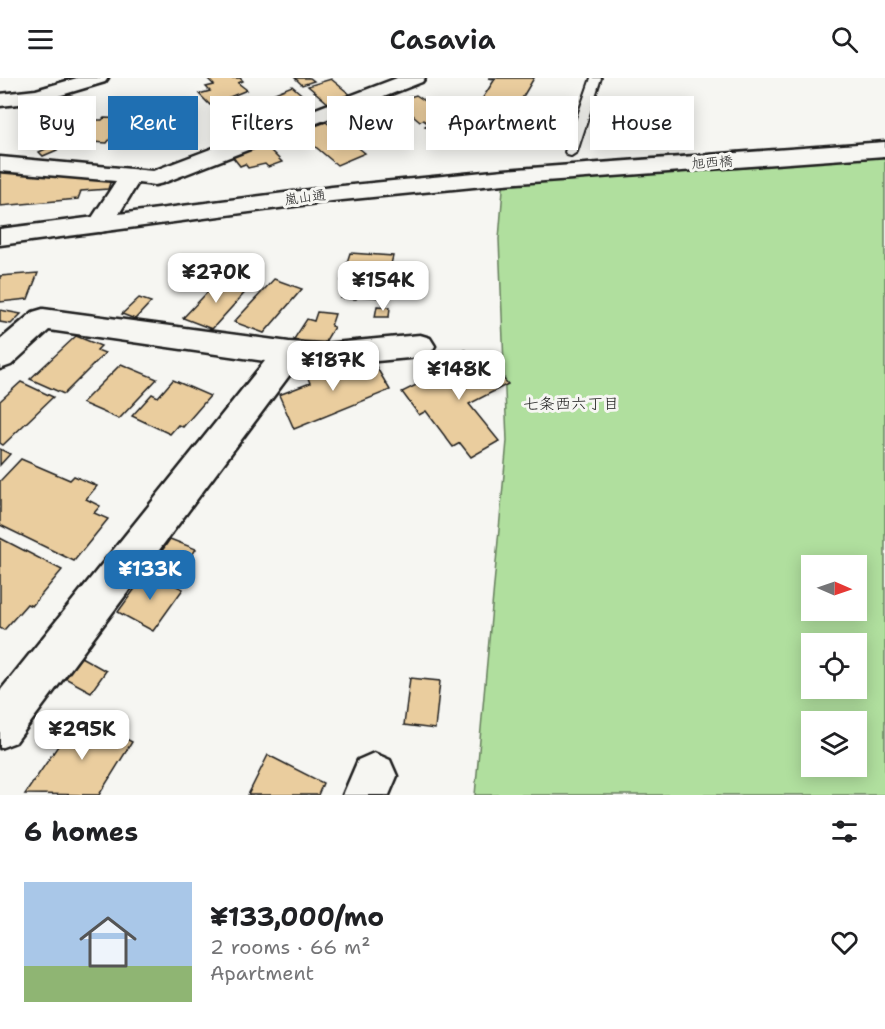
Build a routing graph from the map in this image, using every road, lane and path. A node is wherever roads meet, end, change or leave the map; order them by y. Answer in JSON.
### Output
{"nodes":[{"id":1,"x":19,"y":78,"type":"edge"},
{"id":2,"x":98,"y":78,"type":"edge"},
{"id":3,"x":415,"y":78,"type":"edge"},
{"id":4,"x":596,"y":78,"type":"edge"},
{"id":5,"x":0,"y":99,"type":"edge"},
{"id":6,"x":885,"y":149,"type":"edge"},
{"id":7,"x":571,"y":152,"type":"dead end"},
{"id":8,"x":0,"y":164,"type":"edge"},
{"id":9,"x":610,"y":169,"type":"joint"},
{"id":10,"x":132,"y":175,"type":"junction"},
{"id":11,"x":100,"y":224,"type":"junction"},
{"id":12,"x":0,"y":237,"type":"edge"},
{"id":13,"x":420,"y":346,"type":"dead end"},
{"id":14,"x":289,"y":353,"type":"junction"},
{"id":15,"x":0,"y":357,"type":"edge"},
{"id":16,"x":0,"y":726,"type":"edge"}],
"edges":[{"from":1,"to":5,"type":"street"},
{"from":2,"to":5,"type":"street"},
{"from":3,"to":10,"type":"street"},
{"from":4,"to":7,"type":"lane"},
{"from":6,"to":9,"type":"street","name":"旭西橋"},
{"from":8,"to":10,"type":"street"},
{"from":9,"to":11,"type":"street","name":"嵐山通"},
{"from":10,"to":11,"type":"street"},
{"from":11,"to":12,"type":"street","name":"嵐山通"},
{"from":13,"to":14,"type":"street"},
{"from":14,"to":15,"type":"street"},
{"from":14,"to":16,"type":"street"}]}
